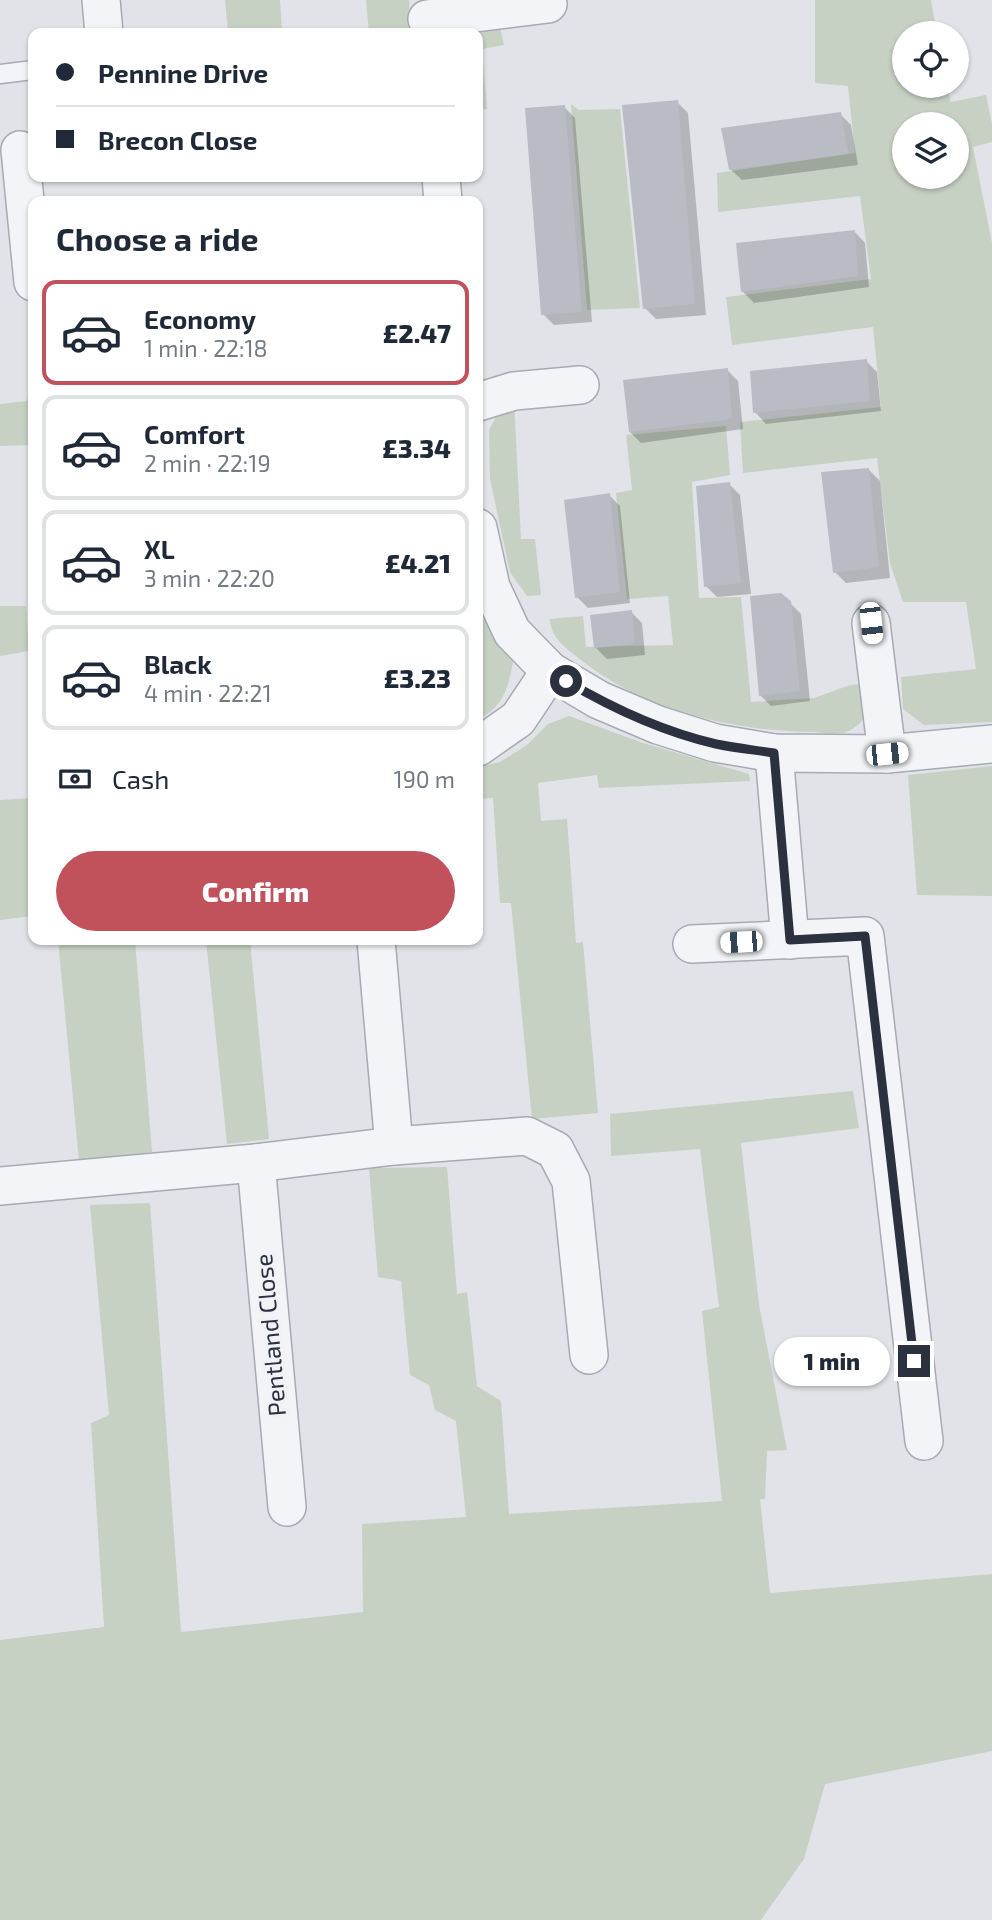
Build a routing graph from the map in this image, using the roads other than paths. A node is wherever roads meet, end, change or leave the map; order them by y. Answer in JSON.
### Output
{"nodes":[{"id":1,"x":101,"y":0,"type":"edge"},
{"id":2,"x":548,"y":4,"type":"dead end"},
{"id":3,"x":427,"y":17,"type":"edge"},
{"id":4,"x":104,"y":28,"type":"edge"},
{"id":5,"x":28,"y":71,"type":"edge"},
{"id":6,"x":0,"y":74,"type":"edge"},
{"id":7,"x":18,"y":150,"type":"edge"},
{"id":8,"x":28,"y":238,"type":"edge"},
{"id":9,"x":580,"y":385,"type":"dead end"},
{"id":10,"x":483,"y":400,"type":"edge"},
{"id":11,"x":483,"y":551,"type":"edge"},
{"id":12,"x":871,"y":623,"type":"dead end"},
{"id":13,"x":550,"y":671,"type":"junction"},
{"id":14,"x":483,"y":744,"type":"edge"},
{"id":15,"x":992,"y":744,"type":"edge"},
{"id":16,"x":774,"y":753,"type":"junction"},
{"id":17,"x":887,"y":754,"type":"junction"},
{"id":18,"x":790,"y":940,"type":"junction"},
{"id":19,"x":692,"y":944,"type":"dead end"},
{"id":20,"x":376,"y":945,"type":"edge"},
{"id":21,"x":394,"y":1146,"type":"junction"},
{"id":22,"x":256,"y":1163,"type":"junction"},
{"id":23,"x":0,"y":1186,"type":"edge"},
{"id":24,"x":589,"y":1355,"type":"dead end"},
{"id":25,"x":923,"y":1441,"type":"dead end"},
{"id":26,"x":287,"y":1507,"type":"dead end"}],
"edges":[{"from":1,"to":4,"type":"street"},
{"from":2,"to":3,"type":"street"},
{"from":5,"to":6,"type":"lane"},
{"from":7,"to":8,"type":"street"},
{"from":9,"to":10,"type":"street"},
{"from":11,"to":13,"type":"street"},
{"from":12,"to":17,"type":"street"},
{"from":13,"to":14,"type":"street"},
{"from":13,"to":16,"type":"street"},
{"from":15,"to":17,"type":"street"},
{"from":16,"to":17,"type":"street"},
{"from":16,"to":18,"type":"street"},
{"from":18,"to":19,"type":"street"},
{"from":18,"to":25,"type":"street"},
{"from":20,"to":21,"type":"street"},
{"from":21,"to":22,"type":"street"},
{"from":21,"to":24,"type":"street"},
{"from":22,"to":23,"type":"street"},
{"from":22,"to":26,"type":"street","name":"Pentland Close"}]}
